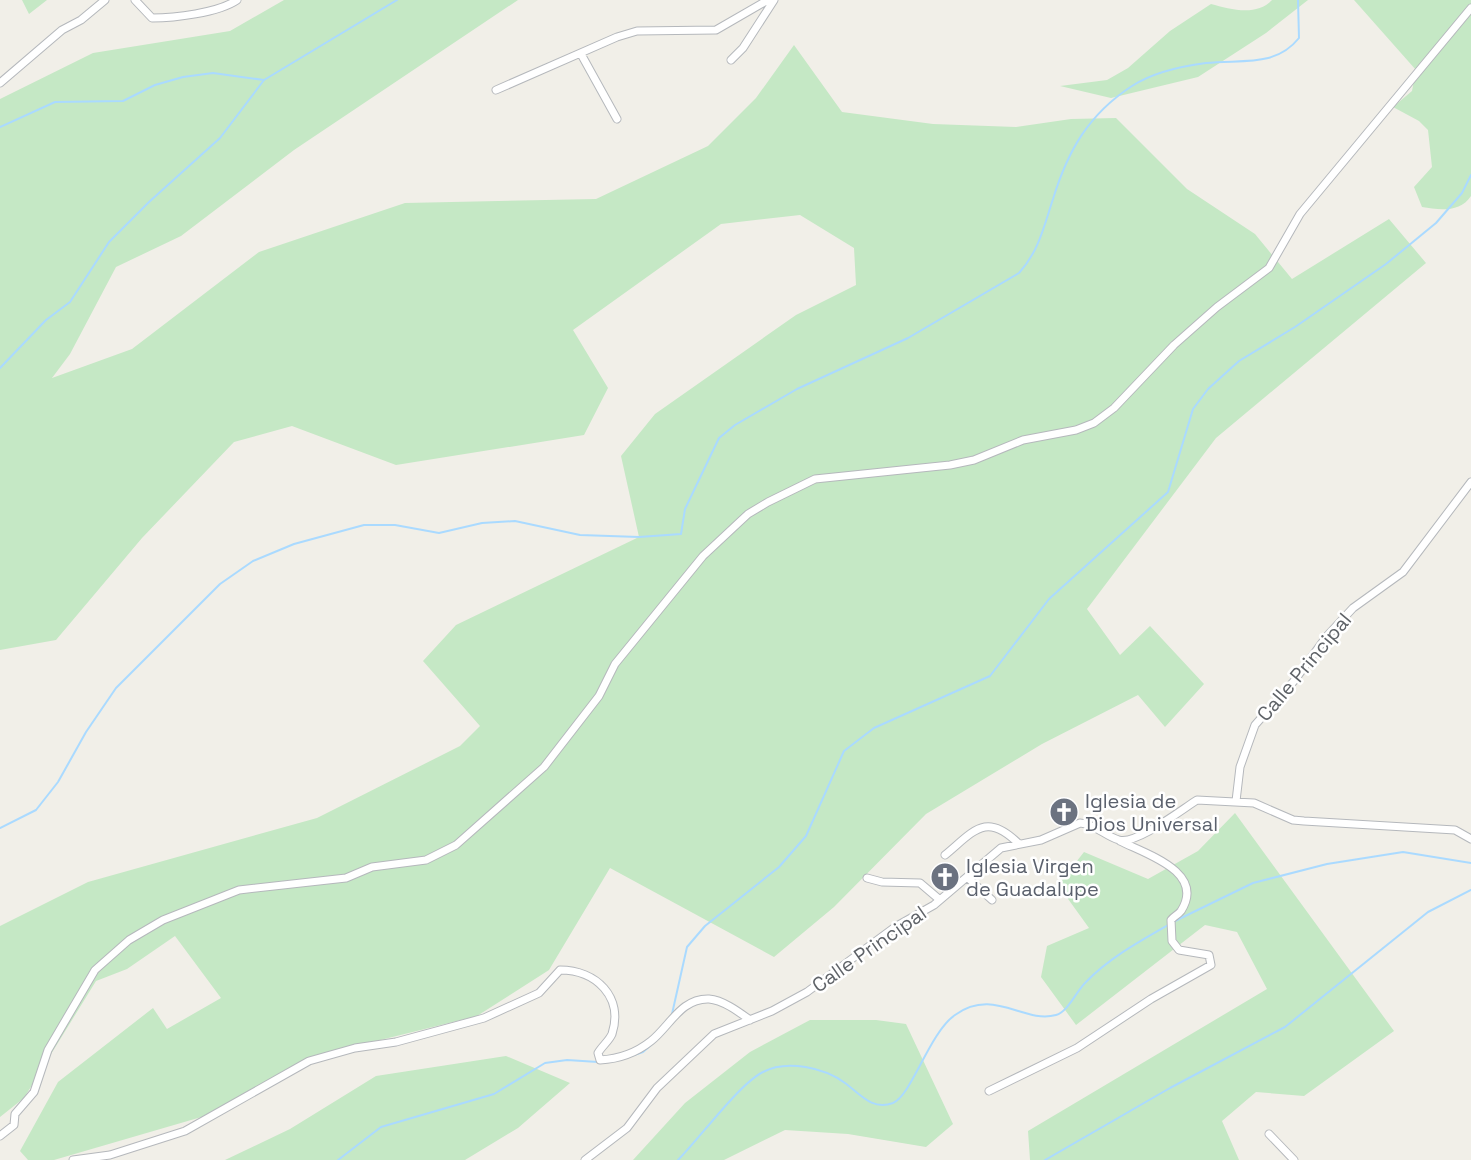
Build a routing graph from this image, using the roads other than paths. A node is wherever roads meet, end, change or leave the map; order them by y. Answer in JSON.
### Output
{"nodes":[{"id":1,"x":105,"y":0,"type":"edge"},
{"id":2,"x":135,"y":0,"type":"edge"},
{"id":3,"x":237,"y":0,"type":"edge"},
{"id":4,"x":768,"y":0,"type":"edge"},
{"id":5,"x":774,"y":0,"type":"edge"},
{"id":6,"x":1471,"y":8,"type":"edge"},
{"id":7,"x":581,"y":54,"type":"junction"},
{"id":8,"x":731,"y":60,"type":"dead end"},
{"id":9,"x":0,"y":83,"type":"edge"},
{"id":10,"x":496,"y":90,"type":"dead end"},
{"id":11,"x":617,"y":119,"type":"dead end"},
{"id":12,"x":1471,"y":482,"type":"edge"},
{"id":13,"x":1236,"y":801,"type":"junction"},
{"id":14,"x":1471,"y":839,"type":"edge"},
{"id":15,"x":1118,"y":840,"type":"junction"},
{"id":16,"x":1019,"y":844,"type":"junction"},
{"id":17,"x":945,"y":855,"type":"dead end"},
{"id":18,"x":867,"y":878,"type":"dead end"},
{"id":19,"x":968,"y":878,"type":"junction"},
{"id":20,"x":940,"y":900,"type":"junction"},
{"id":21,"x":992,"y":900,"type":"dead end"},
{"id":22,"x":750,"y":1020,"type":"junction"},
{"id":23,"x":989,"y":1091,"type":"dead end"},
{"id":24,"x":1269,"y":1134,"type":"dead end"},
{"id":25,"x":0,"y":1136,"type":"edge"},
{"id":26,"x":74,"y":1160,"type":"edge"},
{"id":27,"x":585,"y":1160,"type":"edge"},
{"id":28,"x":1294,"y":1160,"type":"edge"}],
"edges":[{"from":1,"to":9,"type":"street"},
{"from":2,"to":3,"type":"street"},
{"from":4,"to":7,"type":"street"},
{"from":5,"to":8,"type":"street"},
{"from":6,"to":25,"type":"street"},
{"from":7,"to":10,"type":"street"},
{"from":7,"to":11,"type":"street"},
{"from":12,"to":13,"type":"street","name":"Calle Principal"},
{"from":13,"to":14,"type":"street"},
{"from":13,"to":15,"type":"street"},
{"from":15,"to":16,"type":"street","name":"Calle Principal"},
{"from":15,"to":23,"type":"street","name":"Calle Principal"},
{"from":16,"to":17,"type":"street"},
{"from":16,"to":19,"type":"street","name":"Calle Principal"},
{"from":18,"to":20,"type":"street"},
{"from":19,"to":20,"type":"street","name":"Calle Principal"},
{"from":19,"to":21,"type":"street"},
{"from":20,"to":22,"type":"street","name":"Calle Principal"},
{"from":22,"to":26,"type":"street"},
{"from":22,"to":27,"type":"street","name":"Calle Principal"},
{"from":24,"to":28,"type":"street"}]}
